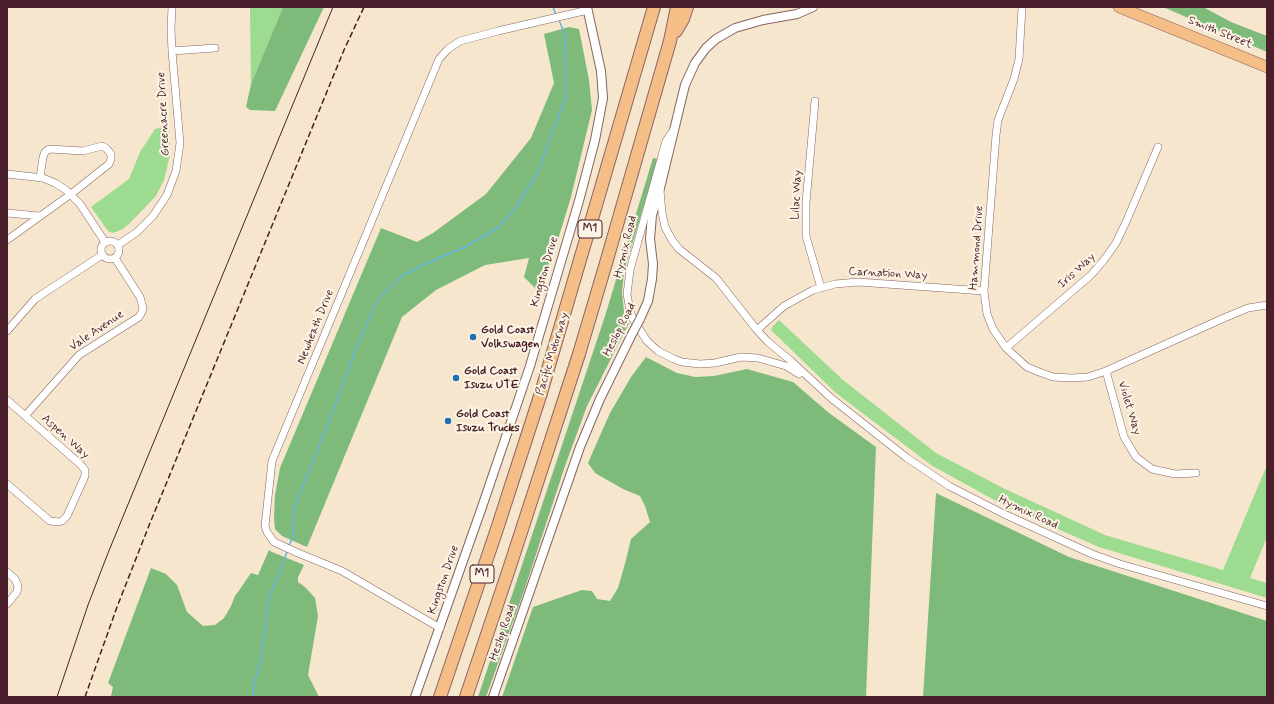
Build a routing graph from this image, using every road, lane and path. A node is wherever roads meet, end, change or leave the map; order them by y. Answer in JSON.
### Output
{"nodes":[{"id":1,"x":172,"y":7,"type":"edge"},
{"id":2,"x":654,"y":7,"type":"edge"},
{"id":3,"x":677,"y":7,"type":"edge"},
{"id":4,"x":687,"y":7,"type":"edge"},
{"id":5,"x":800,"y":7,"type":"edge"},
{"id":6,"x":813,"y":7,"type":"edge"},
{"id":7,"x":1022,"y":7,"type":"edge"},
{"id":8,"x":1119,"y":7,"type":"edge"},
{"id":9,"x":587,"y":8,"type":"edge"},
{"id":10,"x":783,"y":16,"type":"junction"},
{"id":11,"x":670,"y":41,"type":"junction"},
{"id":12,"x":215,"y":48,"type":"dead end"},
{"id":13,"x":172,"y":51,"type":"junction"},
{"id":14,"x":1267,"y":67,"type":"edge"},
{"id":15,"x":815,"y":101,"type":"dead end"},
{"id":16,"x":675,"y":127,"type":"junction"},
{"id":17,"x":1158,"y":147,"type":"dead end"},
{"id":18,"x":7,"y":174,"type":"edge"},
{"id":19,"x":40,"y":178,"type":"junction"},
{"id":20,"x":660,"y":188,"type":"junction"},
{"id":21,"x":71,"y":194,"type":"junction"},
{"id":22,"x":7,"y":213,"type":"edge"},
{"id":23,"x":39,"y":216,"type":"junction"},
{"id":24,"x":7,"y":240,"type":"edge"},
{"id":25,"x":105,"y":242,"type":"junction"},
{"id":26,"x":118,"y":245,"type":"junction"},
{"id":27,"x":102,"y":255,"type":"junction"},
{"id":28,"x":115,"y":258,"type":"junction"},
{"id":29,"x":820,"y":288,"type":"junction"},
{"id":30,"x":984,"y":291,"type":"junction"},
{"id":31,"x":1267,"y":305,"type":"edge"},
{"id":32,"x":7,"y":330,"type":"edge"},
{"id":33,"x":757,"y":330,"type":"junction"},
{"id":34,"x":1006,"y":348,"type":"junction"},
{"id":35,"x":1106,"y":371,"type":"junction"},
{"id":36,"x":810,"y":380,"type":"junction"},
{"id":37,"x":7,"y":400,"type":"edge"},
{"id":38,"x":25,"y":416,"type":"junction"},
{"id":39,"x":1196,"y":473,"type":"dead end"},
{"id":40,"x":7,"y":484,"type":"edge"},
{"id":41,"x":7,"y":572,"type":"edge"},
{"id":42,"x":7,"y":604,"type":"edge"},
{"id":43,"x":1267,"y":606,"type":"edge"},
{"id":44,"x":440,"y":628,"type":"junction"},
{"id":45,"x":415,"y":697,"type":"edge"},
{"id":46,"x":440,"y":697,"type":"edge"},
{"id":47,"x":466,"y":697,"type":"edge"},
{"id":48,"x":493,"y":697,"type":"edge"}],
"edges":[{"from":1,"to":13,"type":"street","name":"Greenacre Drive"},
{"from":2,"to":46,"type":"highway","name":"Pacific Motorway","number":"M1"},
{"from":3,"to":11,"type":"highway","name":"Pacific Motorway","number":"M1"},
{"from":4,"to":11,"type":"highway"},
{"from":5,"to":10,"type":"street","name":"Heslop Road"},
{"from":6,"to":10,"type":"street","name":"Heslop Road"},
{"from":7,"to":30,"type":"street","name":"Hammond Drive"},
{"from":8,"to":14,"type":"main road","name":"Smith Street"},
{"from":9,"to":44,"type":"street","name":"Kingston Drive"},
{"from":9,"to":44,"type":"street","name":"Newheath Drive"},
{"from":10,"to":16,"type":"street","name":"Heslop Road"},
{"from":11,"to":47,"type":"highway","name":"Pacific Motorway","number":"M1"},
{"from":12,"to":13,"type":"street"},
{"from":13,"to":26,"type":"street","name":"Greenacre Drive"},
{"from":15,"to":29,"type":"street","name":"Lilac Way"},
{"from":16,"to":20,"type":"street","name":"Heslop Road"},
{"from":16,"to":36,"type":"street","name":"Hymix Road"},
{"from":17,"to":34,"type":"street","name":"Iris Way"},
{"from":18,"to":19,"type":"street"},
{"from":19,"to":21,"type":"street"},
{"from":19,"to":21,"type":"street"},
{"from":20,"to":33,"type":"street","name":"Hymix Road"},
{"from":20,"to":48,"type":"street","name":"Heslop Road","bridge":true},
{"from":21,"to":23,"type":"street"},
{"from":21,"to":25,"type":"street"},
{"from":22,"to":23,"type":"street"},
{"from":23,"to":24,"type":"street"},
{"from":25,"to":26,"type":"street"},
{"from":25,"to":27,"type":"street"},
{"from":26,"to":28,"type":"street"},
{"from":27,"to":28,"type":"street"},
{"from":27,"to":32,"type":"street"},
{"from":28,"to":38,"type":"street","name":"Vale Avenue"},
{"from":29,"to":30,"type":"street","name":"Carnation Way"},
{"from":29,"to":33,"type":"street","name":"Carnation Way"},
{"from":30,"to":34,"type":"street","name":"Hammond Drive"},
{"from":31,"to":35,"type":"street","name":"Hammond Drive"},
{"from":33,"to":36,"type":"street","name":"Hymix Road"},
{"from":34,"to":35,"type":"street","name":"Hammond Drive"},
{"from":35,"to":39,"type":"street","name":"Violet Way"},
{"from":36,"to":43,"type":"street","name":"Hymix Road"},
{"from":37,"to":38,"type":"street","name":"Aspen Way"},
{"from":38,"to":40,"type":"street","name":"Aspen Way"},
{"from":41,"to":42,"type":"street"},
{"from":44,"to":45,"type":"street","name":"Kingston Drive"}]}
